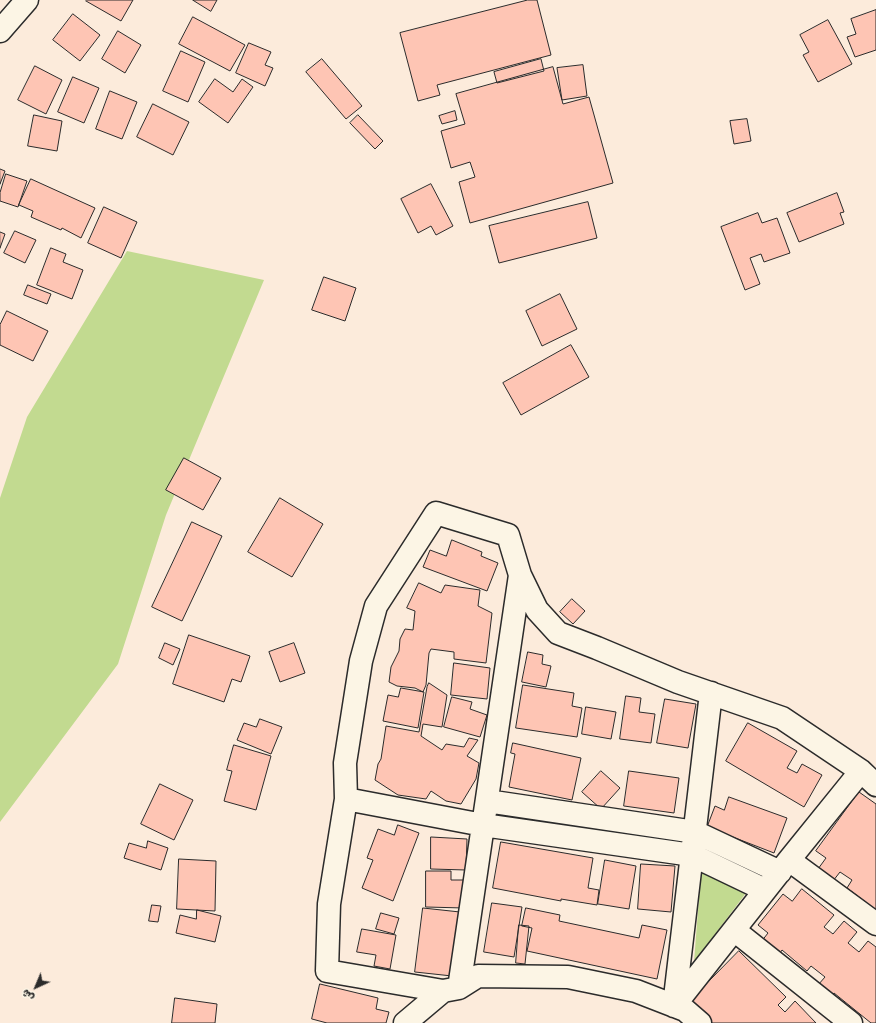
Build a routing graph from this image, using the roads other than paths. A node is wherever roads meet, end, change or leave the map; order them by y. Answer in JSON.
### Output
{"nodes":[{"id":1,"x":27,"y":0,"type":"edge"},
{"id":2,"x":0,"y":31,"type":"edge"},
{"id":3,"x":520,"y":575,"type":"junction"},
{"id":4,"x":711,"y":694,"type":"junction"},
{"id":5,"x":868,"y":778,"type":"edge"},
{"id":6,"x":346,"y":799,"type":"junction"},
{"id":7,"x":487,"y":801,"type":"junction"},
{"id":8,"x":483,"y":825,"type":"junction"},
{"id":9,"x":695,"y":832,"type":"junction"},
{"id":10,"x":692,"y":855,"type":"junction"},
{"id":11,"x":784,"y":866,"type":"junction"},
{"id":12,"x":765,"y":890,"type":"junction"},
{"id":13,"x":876,"y":924,"type":"edge"},
{"id":14,"x":734,"y":930,"type":"junction"},
{"id":15,"x":451,"y":989,"type":"junction"},
{"id":16,"x":674,"y":1006,"type":"junction"},
{"id":17,"x":405,"y":1023,"type":"edge"},
{"id":18,"x":700,"y":1023,"type":"edge"},
{"id":19,"x":851,"y":1023,"type":"edge"}],
"edges":[{"from":1,"to":2,"type":"street"},
{"from":3,"to":4,"type":"street"},
{"from":3,"to":6,"type":"street"},
{"from":3,"to":7,"type":"street"},
{"from":4,"to":5,"type":"street"},
{"from":4,"to":9,"type":"street"},
{"from":5,"to":11,"type":"street"},
{"from":6,"to":8,"type":"street"},
{"from":6,"to":15,"type":"street"},
{"from":7,"to":8,"type":"street"},
{"from":7,"to":9,"type":"street"},
{"from":8,"to":10,"type":"street"},
{"from":8,"to":15,"type":"street"},
{"from":9,"to":10,"type":"street"},
{"from":9,"to":11,"type":"street"},
{"from":10,"to":12,"type":"street"},
{"from":10,"to":16,"type":"street"},
{"from":11,"to":12,"type":"street"},
{"from":11,"to":13,"type":"street"},
{"from":12,"to":14,"type":"street"},
{"from":14,"to":16,"type":"street"},
{"from":14,"to":19,"type":"street"},
{"from":15,"to":16,"type":"street"},
{"from":15,"to":17,"type":"street"},
{"from":16,"to":18,"type":"street"}]}
